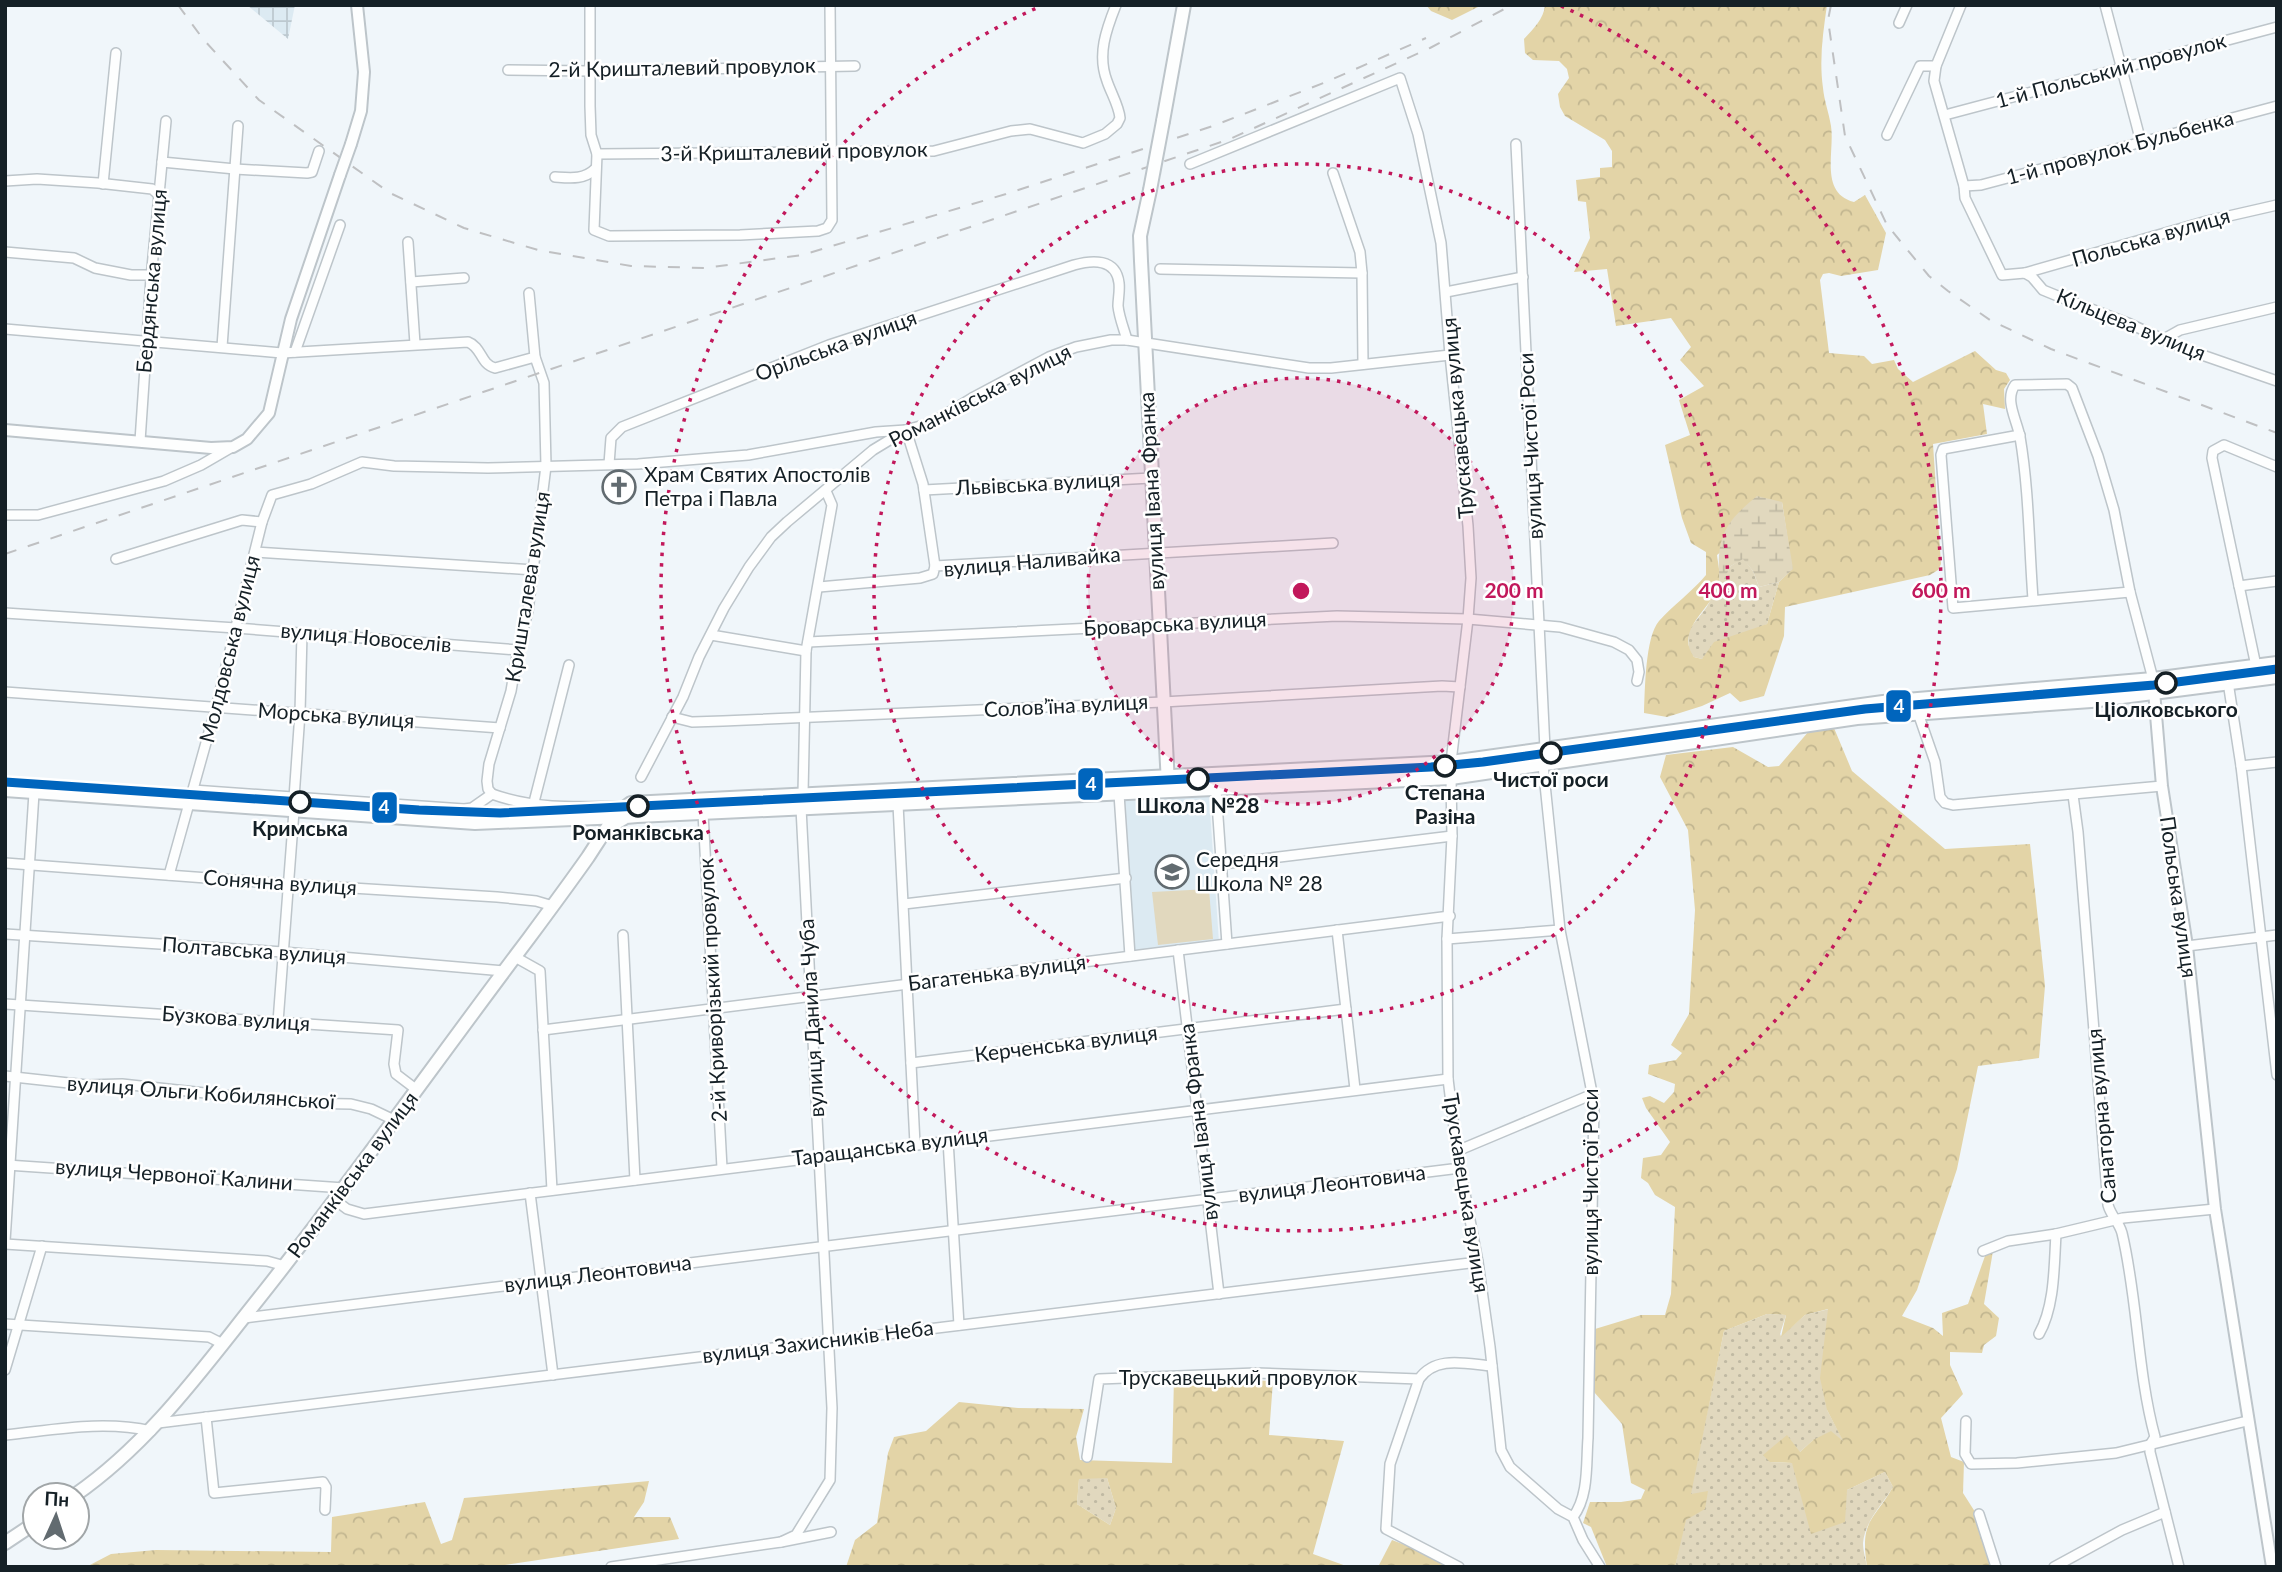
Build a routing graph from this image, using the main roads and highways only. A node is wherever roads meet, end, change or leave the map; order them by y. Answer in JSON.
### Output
{"nodes":[{"id":1,"x":1184,"y":5,"type":"edge"},
{"id":2,"x":2277,"y":663,"type":"edge"},
{"id":3,"x":2277,"y":677,"type":"edge"},
{"id":4,"x":1167,"y":776,"type":"junction"},
{"id":5,"x":1168,"y":792,"type":"junction"},
{"id":6,"x":623,"y":814,"type":"junction"},
{"id":7,"x":91,"y":1484,"type":"edge"},
{"id":8,"x":21,"y":1533,"type":"edge"},
{"id":9,"x":5,"y":1544,"type":"edge"}],
"edges":[{"from":1,"to":4,"type":"main road","name":"вулиця Івана Франка","bridge":true},
{"from":2,"to":4,"type":"main road"},
{"from":3,"to":5,"type":"main road"},
{"from":4,"to":5,"type":"main road","name":"вулиця Івана Франка"},
{"from":4,"to":6,"type":"main road"},
{"from":5,"to":6,"type":"main road"},
{"from":6,"to":7,"type":"main road","name":"Романківська вулиця"},
{"from":8,"to":9,"type":"main road"}]}
